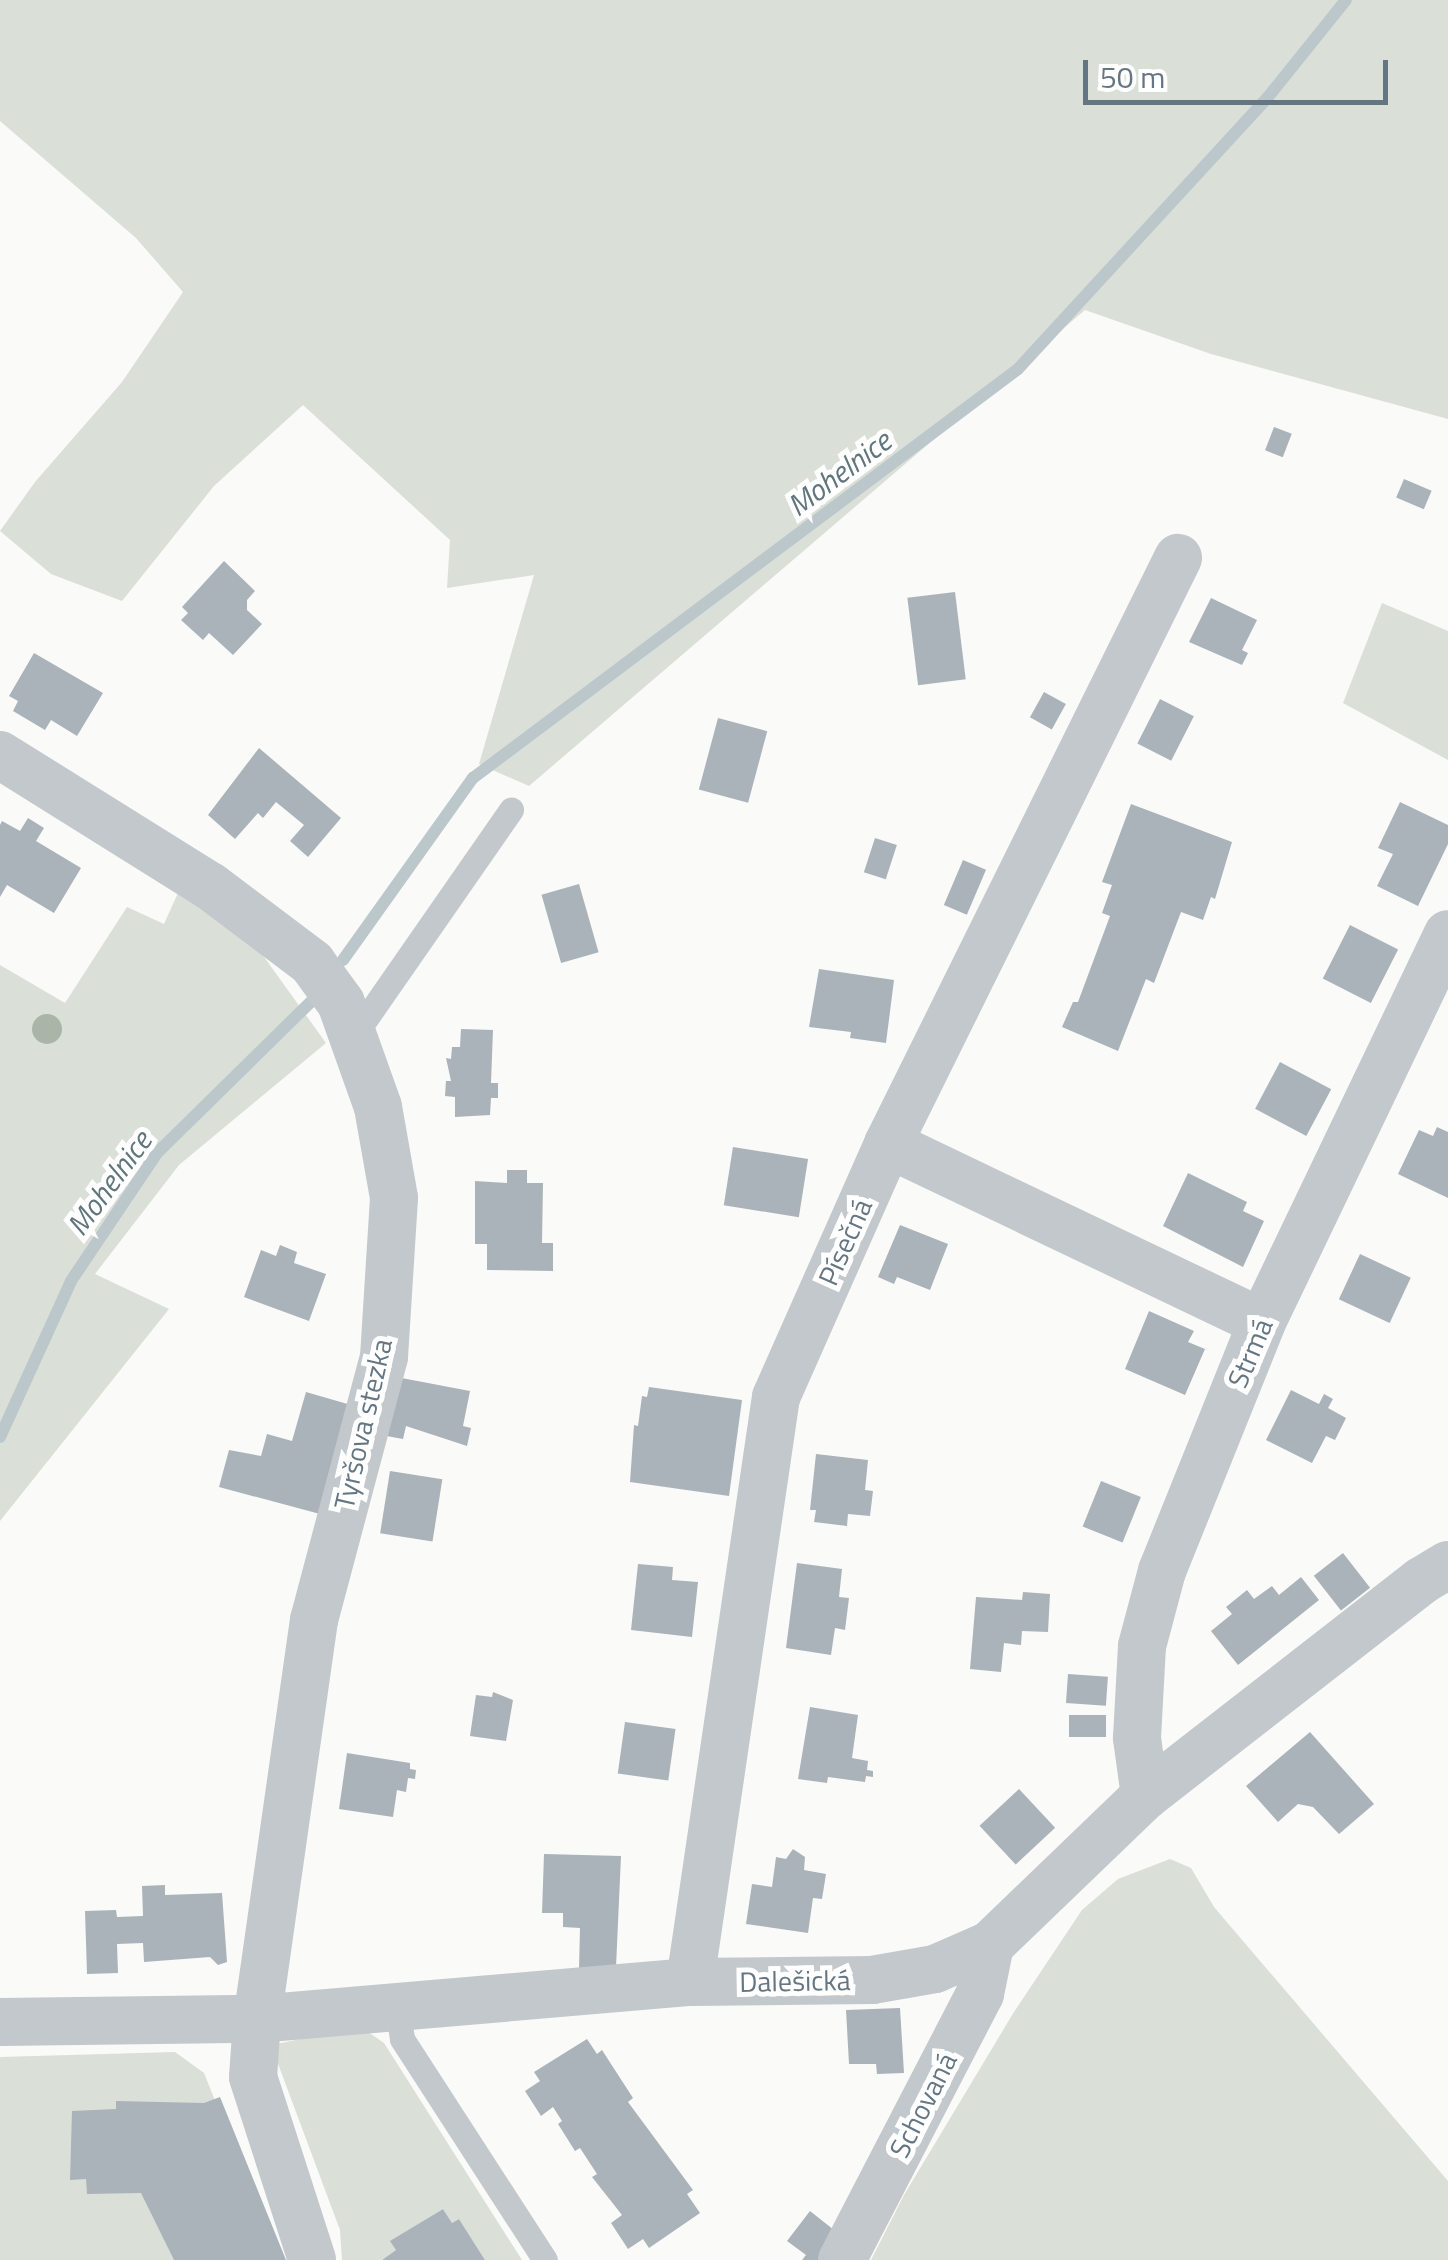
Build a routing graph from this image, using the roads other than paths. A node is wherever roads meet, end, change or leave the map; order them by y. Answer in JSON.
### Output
{"nodes":[{"id":1,"x":1178,"y":558,"type":"dead end"},
{"id":2,"x":0,"y":755,"type":"edge"},
{"id":3,"x":512,"y":810,"type":"dead end"},
{"id":4,"x":1448,"y":934,"type":"edge"},
{"id":5,"x":353,"y":1037,"type":"junction"},
{"id":6,"x":888,"y":1144,"type":"junction"},
{"id":7,"x":1262,"y":1322,"type":"junction"},
{"id":8,"x":1448,"y":1566,"type":"edge"},
{"id":9,"x":1145,"y":1796,"type":"junction"},
{"id":10,"x":990,"y":1944,"type":"junction"},
{"id":11,"x":690,"y":1982,"type":"junction"},
{"id":12,"x":397,"y":2007,"type":"junction"},
{"id":13,"x":257,"y":2019,"type":"junction"},
{"id":14,"x":0,"y":2022,"type":"edge"},
{"id":15,"x":312,"y":2260,"type":"edge"},
{"id":16,"x":544,"y":2260,"type":"edge"},
{"id":17,"x":842,"y":2260,"type":"edge"}],
"edges":[{"from":1,"to":6,"type":"street","name":"Písečná"},
{"from":2,"to":5,"type":"street","name":"Tyršova stezka"},
{"from":3,"to":5,"type":"lane"},
{"from":4,"to":7,"type":"street","name":"Strmá"},
{"from":5,"to":13,"type":"street","name":"Tyršova stezka"},
{"from":6,"to":7,"type":"street"},
{"from":6,"to":11,"type":"street","name":"Písečná"},
{"from":7,"to":9,"type":"street","name":"Strmá"},
{"from":8,"to":9,"type":"street","name":"Dalešická"},
{"from":9,"to":10,"type":"street","name":"Dalešická"},
{"from":10,"to":11,"type":"street","name":"Dalešická"},
{"from":10,"to":17,"type":"street","name":"Schovaná"},
{"from":11,"to":12,"type":"street","name":"Dalešická"},
{"from":12,"to":13,"type":"street","name":"Dalešická"},
{"from":12,"to":16,"type":"lane"},
{"from":13,"to":14,"type":"street","name":"Dalešická"},
{"from":13,"to":15,"type":"street","name":"Tyršova stezka"}]}
